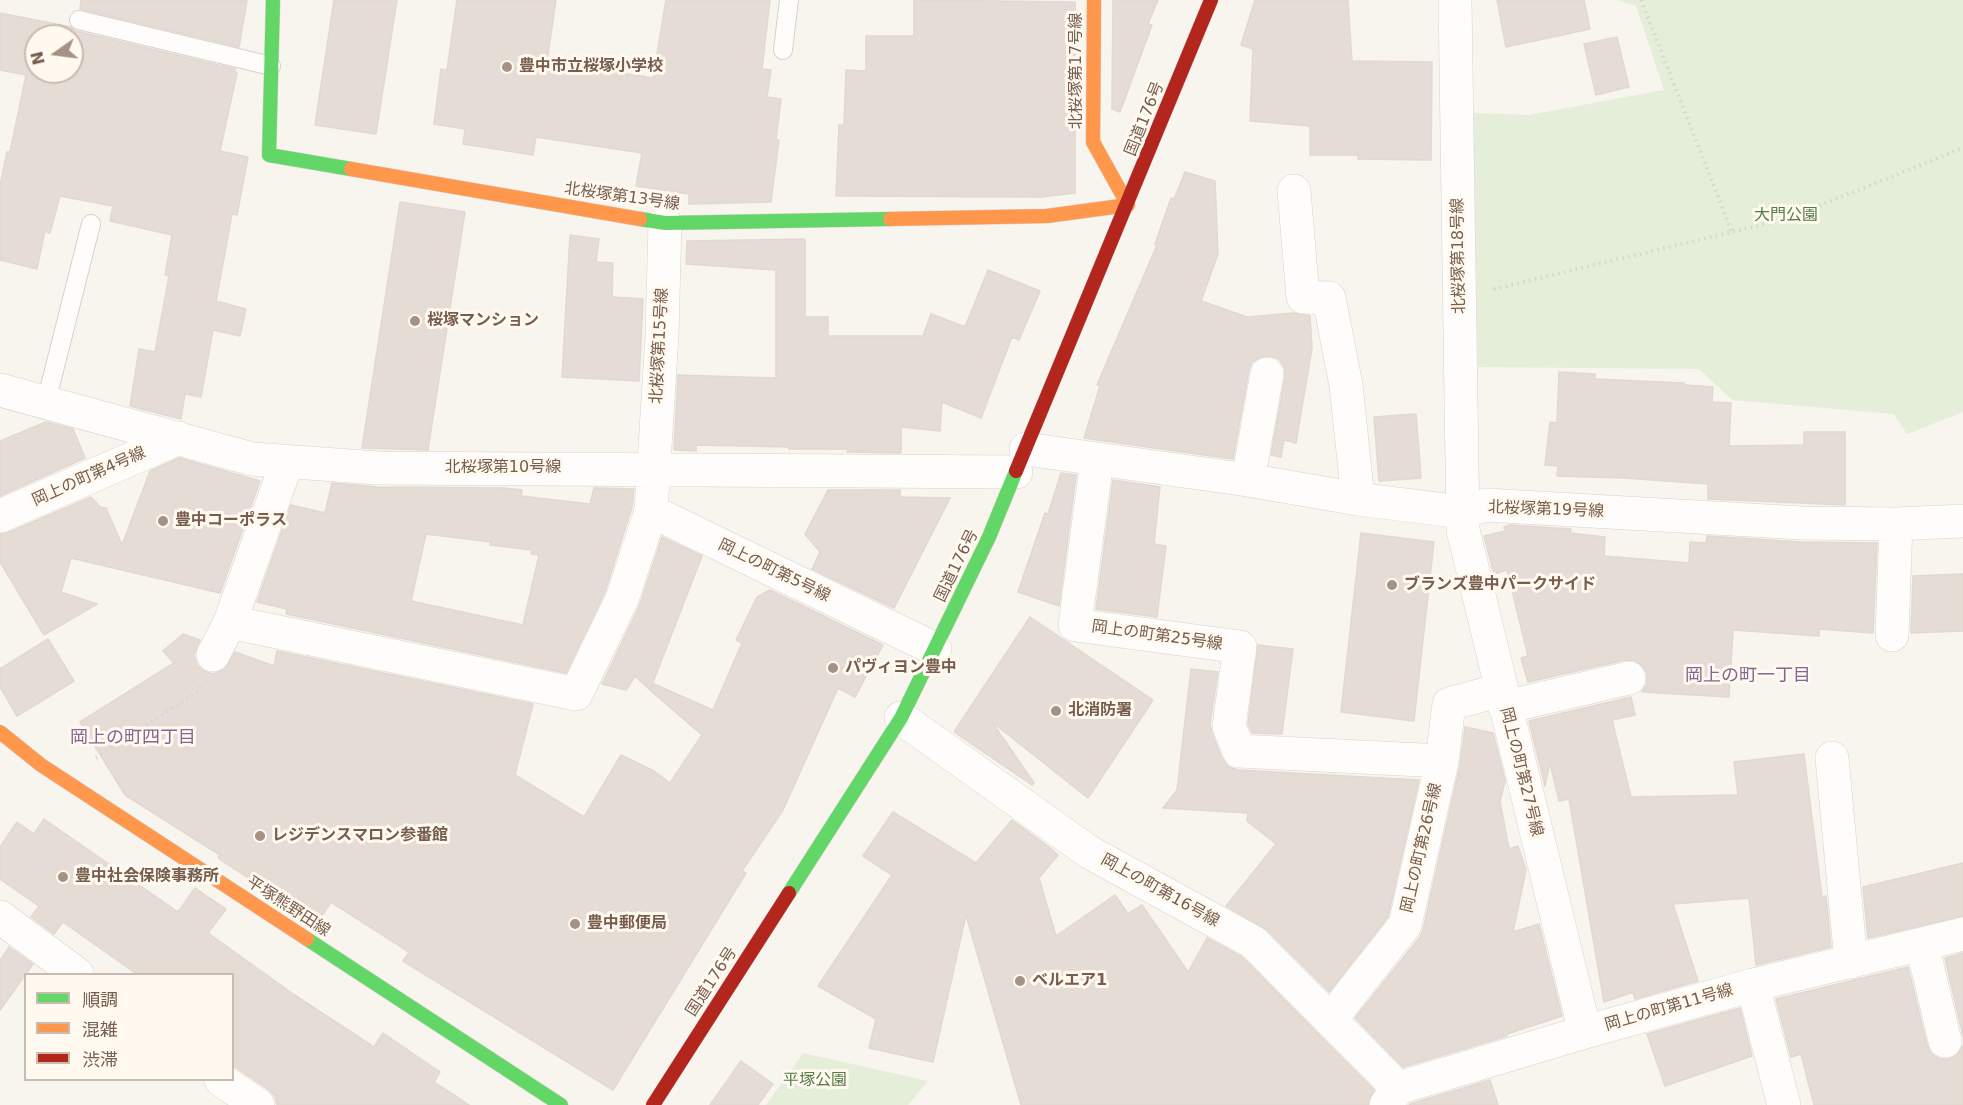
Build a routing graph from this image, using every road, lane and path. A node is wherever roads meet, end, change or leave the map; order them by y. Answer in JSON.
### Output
{"nodes":[{"id":1,"x":273,"y":0,"type":"edge"},
{"id":2,"x":789,"y":0,"type":"edge"},
{"id":3,"x":1094,"y":0,"type":"edge"},
{"id":4,"x":1211,"y":0,"type":"edge"},
{"id":5,"x":1455,"y":0,"type":"edge"},
{"id":6,"x":1641,"y":0,"type":"edge"},
{"id":7,"x":79,"y":20,"type":"dead end"},
{"id":8,"x":783,"y":50,"type":"dead end"},
{"id":9,"x":271,"y":66,"type":"junction"},
{"id":10,"x":1963,"y":148,"type":"edge"},
{"id":11,"x":1294,"y":191,"type":"dead end"},
{"id":12,"x":1128,"y":206,"type":"junction"},
{"id":13,"x":665,"y":223,"type":"junction"},
{"id":14,"x":91,"y":224,"type":"dead end"},
{"id":15,"x":1732,"y":232,"type":"junction"},
{"id":16,"x":1488,"y":291,"type":"dead end"},
{"id":17,"x":1267,"y":374,"type":"dead end"},
{"id":18,"x":0,"y":390,"type":"edge"},
{"id":19,"x":46,"y":402,"type":"junction"},
{"id":20,"x":179,"y":438,"type":"junction"},
{"id":21,"x":1021,"y":460,"type":"junction"},
{"id":22,"x":1097,"y":460,"type":"junction"},
{"id":23,"x":287,"y":462,"type":"junction"},
{"id":24,"x":653,"y":469,"type":"junction"},
{"id":25,"x":1248,"y":480,"type":"junction"},
{"id":26,"x":1358,"y":499,"type":"junction"},
{"id":27,"x":651,"y":511,"type":"junction"},
{"id":28,"x":1463,"y":512,"type":"junction"},
{"id":29,"x":0,"y":516,"type":"edge"},
{"id":30,"x":1963,"y":521,"type":"edge"},
{"id":31,"x":1896,"y":525,"type":"junction"},
{"id":32,"x":230,"y":622,"type":"junction"},
{"id":33,"x":1892,"y":635,"type":"dead end"},
{"id":34,"x":935,"y":649,"type":"junction"},
{"id":35,"x":213,"y":655,"type":"joint"},
{"id":36,"x":1629,"y":678,"type":"dead end"},
{"id":37,"x":1503,"y":698,"type":"junction"},
{"id":38,"x":901,"y":718,"type":"junction"},
{"id":39,"x":0,"y":732,"type":"edge"},
{"id":40,"x":1832,"y":758,"type":"dead end"},
{"id":41,"x":1442,"y":761,"type":"junction"},
{"id":42,"x":73,"y":786,"type":"junction"},
{"id":43,"x":0,"y":917,"type":"edge"},
{"id":44,"x":1963,"y":934,"type":"edge"},
{"id":45,"x":1922,"y":944,"type":"junction"},
{"id":46,"x":1851,"y":962,"type":"junction"},
{"id":47,"x":74,"y":973,"type":"edge"},
{"id":48,"x":1753,"y":985,"type":"junction"},
{"id":49,"x":1330,"y":1020,"type":"junction"},
{"id":50,"x":1585,"y":1032,"type":"junction"},
{"id":51,"x":1945,"y":1041,"type":"dead end"},
{"id":52,"x":222,"y":1081,"type":"edge"},
{"id":53,"x":1392,"y":1097,"type":"edge"},
{"id":54,"x":258,"y":1105,"type":"edge"},
{"id":55,"x":561,"y":1105,"type":"edge"},
{"id":56,"x":653,"y":1105,"type":"edge"},
{"id":57,"x":1784,"y":1105,"type":"edge"}],
"edges":[{"from":1,"to":9,"type":"main road","name":"北桜塚第13号線"},
{"from":2,"to":8,"type":"lane"},
{"from":3,"to":12,"type":"main road","name":"北桜塚第17号線"},
{"from":4,"to":12,"type":"main road","name":"国道176号"},
{"from":5,"to":28,"type":"street","name":"北桜塚第18号線"},
{"from":6,"to":15,"type":"path"},
{"from":7,"to":9,"type":"lane"},
{"from":9,"to":13,"type":"main road","name":"北桜塚第13号線"},
{"from":10,"to":15,"type":"path"},
{"from":11,"to":26,"type":"street"},
{"from":12,"to":13,"type":"main road","name":"北桜塚第13号線"},
{"from":12,"to":21,"type":"main road","name":"国道176号"},
{"from":13,"to":24,"type":"street","name":"北桜塚第15号線"},
{"from":14,"to":19,"type":"lane"},
{"from":15,"to":16,"type":"path"},
{"from":17,"to":25,"type":"street"},
{"from":18,"to":19,"type":"street","name":"北桜塚第10号線"},
{"from":19,"to":20,"type":"street","name":"北桜塚第10号線"},
{"from":20,"to":23,"type":"street","name":"北桜塚第10号線"},
{"from":20,"to":29,"type":"street","name":"岡上の町第4号線"},
{"from":21,"to":22,"type":"street","name":"北桜塚第19号線"},
{"from":21,"to":24,"type":"street","name":"北桜塚第10号線"},
{"from":21,"to":34,"type":"main road","name":"国道176号"},
{"from":22,"to":25,"type":"street","name":"北桜塚第19号線"},
{"from":22,"to":41,"type":"street","name":"岡上の町第25号線"},
{"from":23,"to":24,"type":"street","name":"北桜塚第10号線"},
{"from":23,"to":32,"type":"street"},
{"from":24,"to":27,"type":"street"},
{"from":25,"to":26,"type":"street","name":"北桜塚第19号線"},
{"from":26,"to":28,"type":"street","name":"北桜塚第19号線"},
{"from":27,"to":32,"type":"street"},
{"from":27,"to":34,"type":"street","name":"岡上の町第5号線"},
{"from":28,"to":31,"type":"street","name":"北桜塚第19号線"},
{"from":28,"to":37,"type":"street","name":"岡上の町第27号線"},
{"from":30,"to":31,"type":"street","name":"北桜塚第19号線"},
{"from":31,"to":33,"type":"street"},
{"from":32,"to":35,"type":"street"},
{"from":34,"to":38,"type":"main road","name":"国道176号"},
{"from":35,"to":42,"type":"path"},
{"from":36,"to":37,"type":"street"},
{"from":37,"to":41,"type":"street","name":"岡上の町第26号線"},
{"from":37,"to":50,"type":"street","name":"岡上の町第27号線"},
{"from":38,"to":49,"type":"street","name":"岡上の町第16号線"},
{"from":38,"to":56,"type":"main road","name":"国道176号"},
{"from":39,"to":42,"type":"main road","name":"平塚熊野田線"},
{"from":40,"to":46,"type":"street"},
{"from":41,"to":49,"type":"street","name":"岡上の町第26号線"},
{"from":42,"to":55,"type":"main road","name":"平塚熊野田線"},
{"from":43,"to":47,"type":"street"},
{"from":44,"to":45,"type":"street","name":"岡上の町第11号線"},
{"from":45,"to":46,"type":"street","name":"岡上の町第11号線"},
{"from":45,"to":51,"type":"street"},
{"from":46,"to":48,"type":"street","name":"岡上の町第11号線"},
{"from":48,"to":50,"type":"street","name":"岡上の町第11号線"},
{"from":48,"to":57,"type":"street"},
{"from":49,"to":53,"type":"street","name":"岡上の町第16号線"},
{"from":50,"to":53,"type":"street","name":"岡上の町第11号線"},
{"from":52,"to":54,"type":"street"}]}
